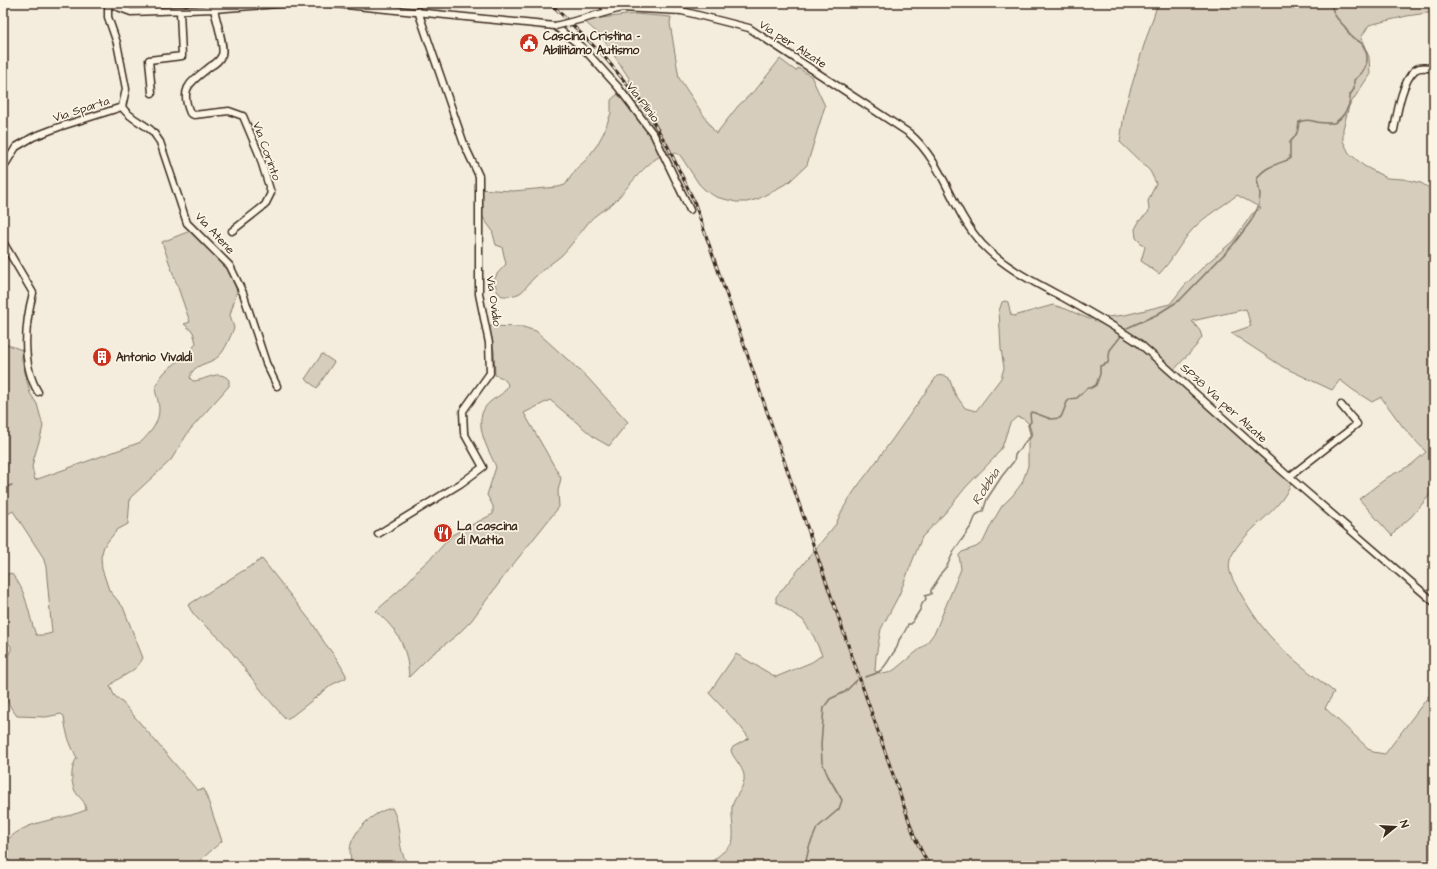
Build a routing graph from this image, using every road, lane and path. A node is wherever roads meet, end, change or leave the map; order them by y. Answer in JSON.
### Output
{"nodes":[{"id":1,"x":108,"y":3,"type":"edge"},
{"id":2,"x":291,"y":3,"type":"edge"},
{"id":3,"x":326,"y":3,"type":"edge"},
{"id":4,"x":601,"y":3,"type":"edge"},
{"id":5,"x":214,"y":10,"type":"junction"},
{"id":6,"x":180,"y":11,"type":"junction"},
{"id":7,"x":418,"y":11,"type":"junction"},
{"id":8,"x":609,"y":11,"type":"junction"},
{"id":9,"x":555,"y":26,"type":"junction"},
{"id":10,"x":1434,"y":68,"type":"edge"},
{"id":11,"x":152,"y":93,"type":"dead end"},
{"id":12,"x":122,"y":107,"type":"junction"},
{"id":13,"x":1394,"y":130,"type":"dead end"},
{"id":14,"x":3,"y":168,"type":"edge"},
{"id":15,"x":690,"y":210,"type":"dead end"},
{"id":16,"x":232,"y":231,"type":"dead end"},
{"id":17,"x":3,"y":242,"type":"edge"},
{"id":18,"x":984,"y":245,"type":"joint"},
{"id":19,"x":277,"y":386,"type":"dead end"},
{"id":20,"x":38,"y":392,"type":"dead end"},
{"id":21,"x":1341,"y":405,"type":"dead end"},
{"id":22,"x":1289,"y":477,"type":"junction"},
{"id":23,"x":378,"y":534,"type":"dead end"},
{"id":24,"x":1434,"y":602,"type":"edge"}],
"edges":[{"from":1,"to":6,"type":"street"},
{"from":1,"to":12,"type":"street","name":"Via Sparta"},
{"from":2,"to":5,"type":"street"},
{"from":3,"to":7,"type":"street","name":"Via per Alzate"},
{"from":4,"to":8,"type":"street"},
{"from":5,"to":6,"type":"street"},
{"from":5,"to":16,"type":"street","name":"Via Corinto"},
{"from":6,"to":11,"type":"street"},
{"from":7,"to":9,"type":"street","name":"Via per Alzate"},
{"from":7,"to":23,"type":"street","name":"Via Ovidio"},
{"from":8,"to":9,"type":"street","name":"Via per Alzate","bridge":true},
{"from":8,"to":18,"type":"street","name":"Via per Alzate"},
{"from":9,"to":15,"type":"street","name":"Via Plinio"},
{"from":10,"to":13,"type":"street"},
{"from":12,"to":14,"type":"street","name":"Via Sparta"},
{"from":12,"to":19,"type":"street","name":"Via Atene"},
{"from":17,"to":20,"type":"street"},
{"from":18,"to":22,"type":"street","name":"SP38 Via per Alzate"},
{"from":21,"to":22,"type":"street"},
{"from":22,"to":24,"type":"street","name":"SP38 Via per Alzate"}]}
